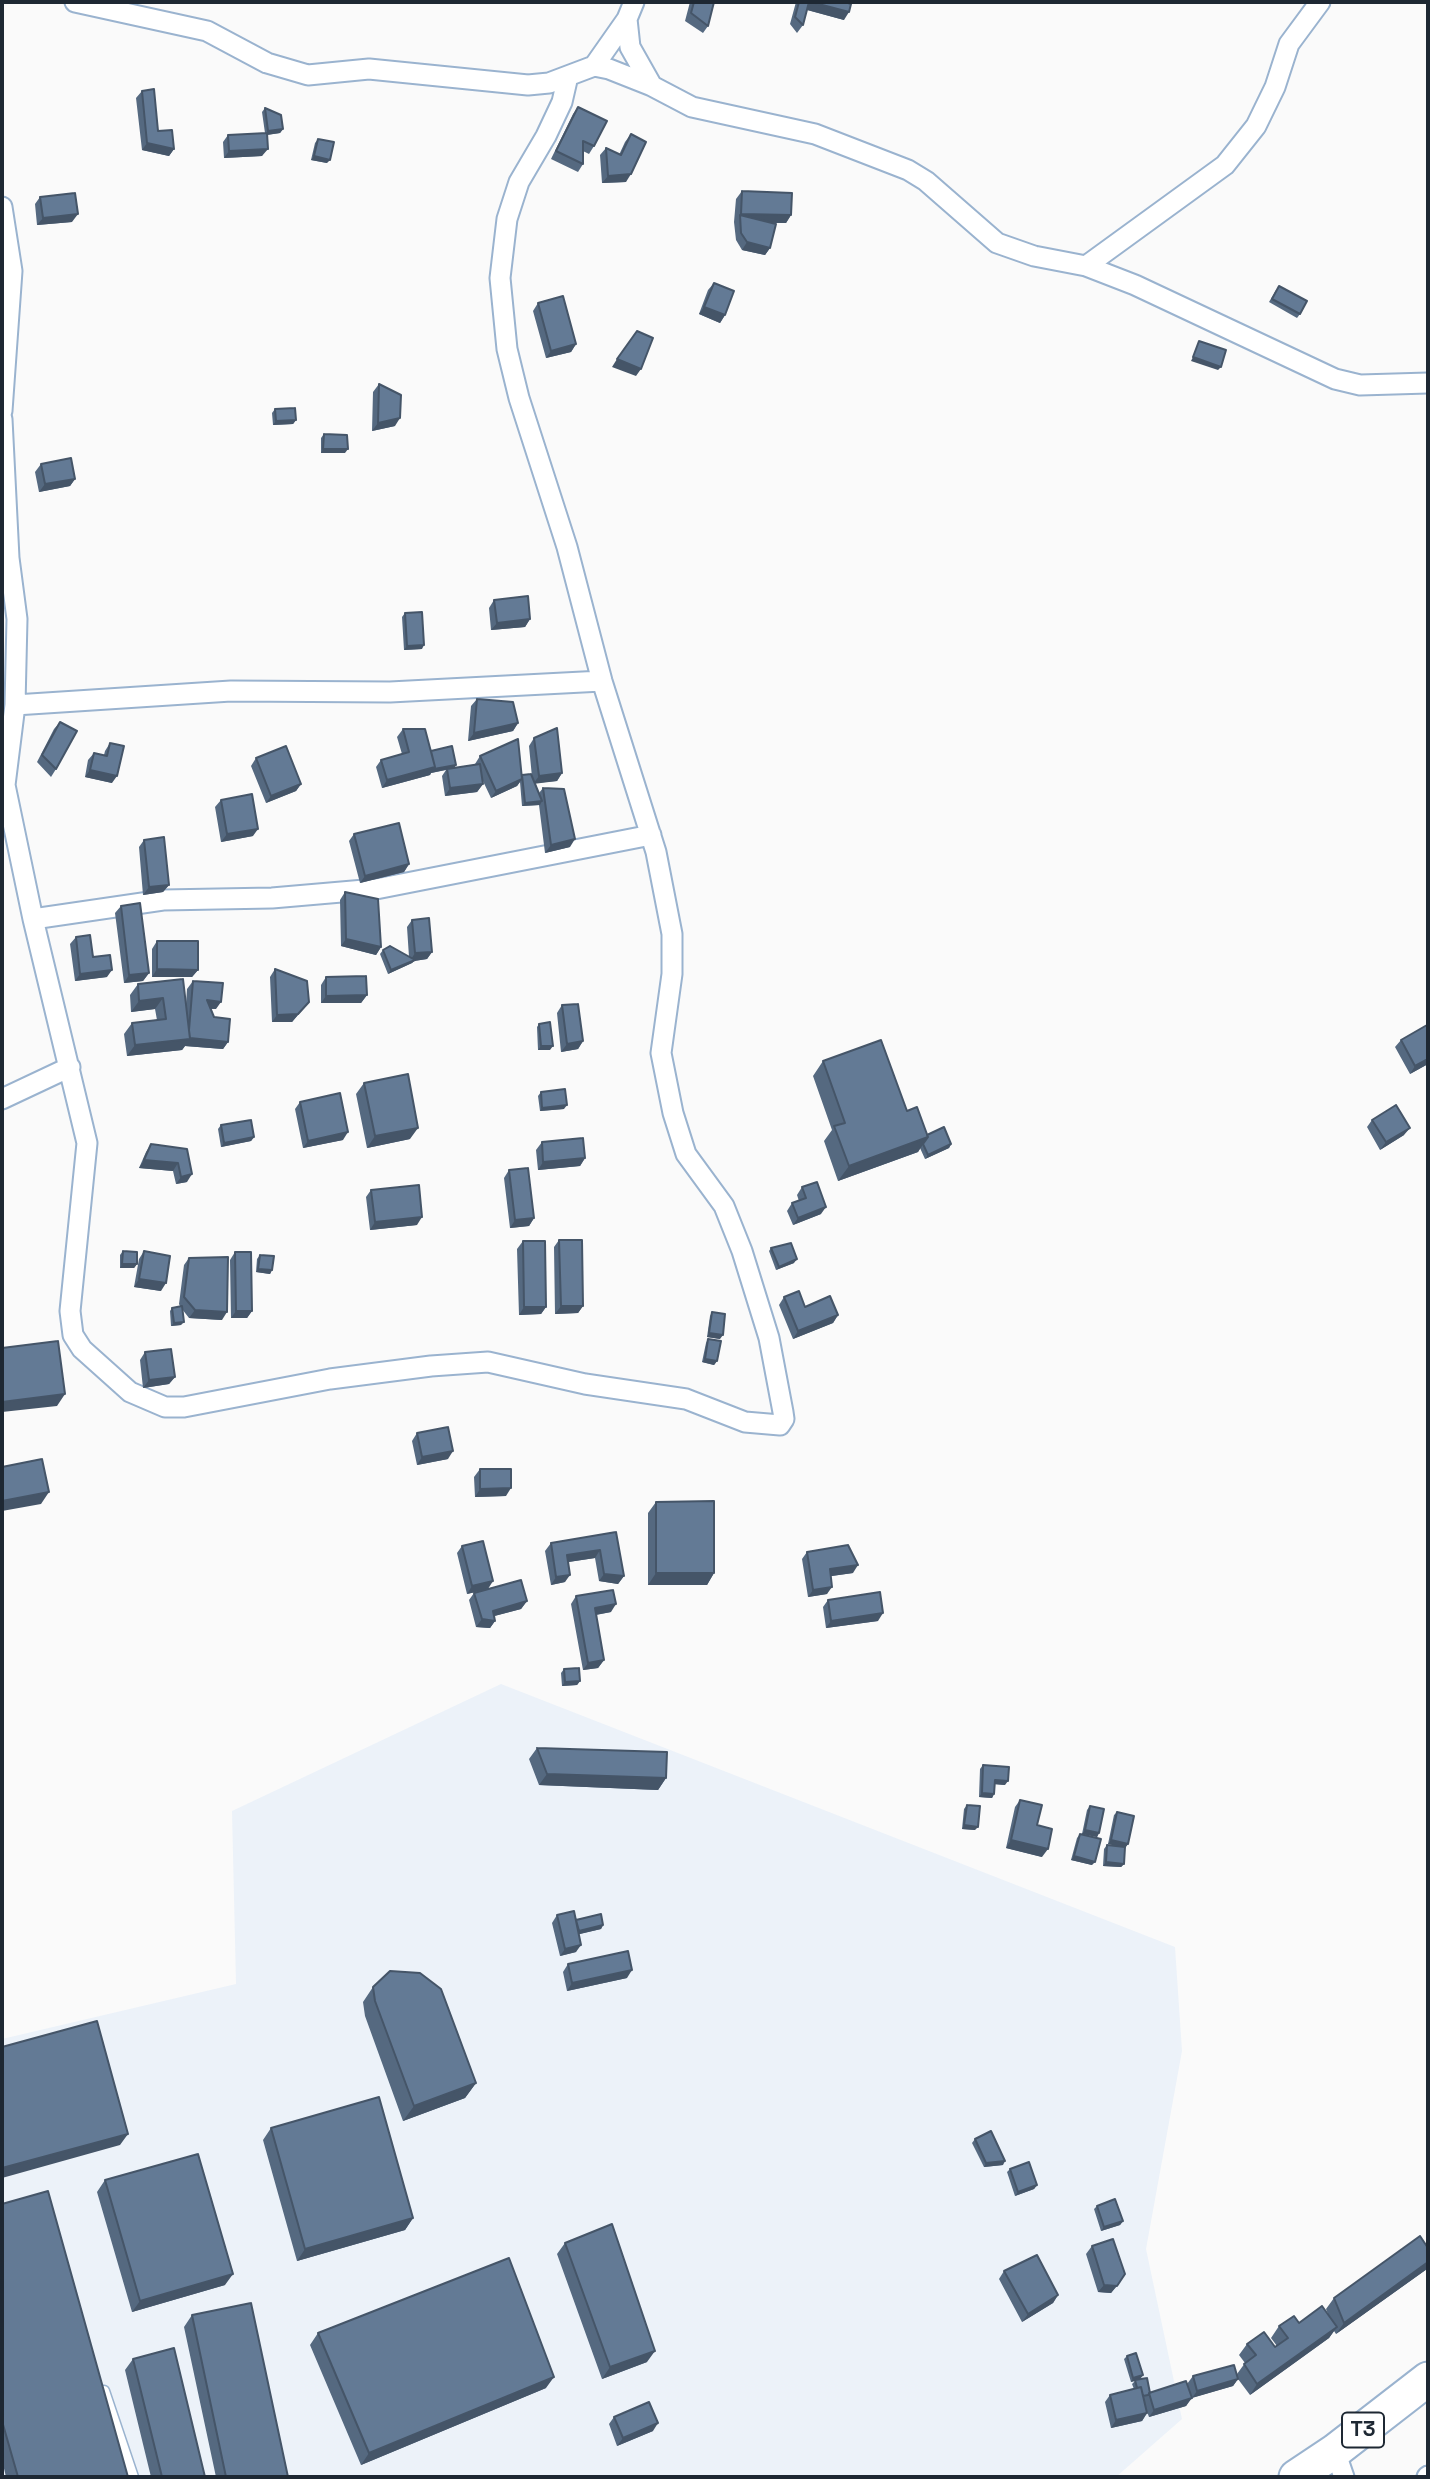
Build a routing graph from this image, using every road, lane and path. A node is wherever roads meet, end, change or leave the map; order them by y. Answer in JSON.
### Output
{"nodes":[{"id":1,"x":75,"y":2,"type":"edge"},
{"id":2,"x":1320,"y":2,"type":"edge"},
{"id":3,"x":630,"y":10,"type":"edge"},
{"id":4,"x":593,"y":66,"type":"junction"},
{"id":5,"x":568,"y":76,"type":"junction"},
{"id":6,"x":652,"y":86,"type":"junction"},
{"id":7,"x":2,"y":207,"type":"edge"},
{"id":8,"x":1086,"y":266,"type":"junction"},
{"id":9,"x":1428,"y":383,"type":"edge"},
{"id":10,"x":2,"y":411,"type":"edge"},
{"id":11,"x":2,"y":419,"type":"edge"},
{"id":12,"x":602,"y":681,"type":"junction"},
{"id":13,"x":15,"y":705,"type":"junction"},
{"id":14,"x":4,"y":792,"type":"edge"},
{"id":15,"x":651,"y":835,"type":"junction"},
{"id":16,"x":12,"y":865,"type":"edge"},
{"id":17,"x":33,"y":919,"type":"junction"},
{"id":18,"x":70,"y":1067,"type":"junction"},
{"id":19,"x":2,"y":1099,"type":"edge"},
{"id":20,"x":1428,"y":2379,"type":"edge"},
{"id":21,"x":104,"y":2391,"type":"edge"},
{"id":22,"x":1339,"y":2464,"type":"edge"},
{"id":23,"x":133,"y":2477,"type":"edge"},
{"id":24,"x":1296,"y":2477,"type":"edge"}],
"edges":[{"from":1,"to":5,"type":"street"},
{"from":2,"to":8,"type":"street"},
{"from":3,"to":4,"type":"street"},
{"from":3,"to":6,"type":"street"},
{"from":4,"to":5,"type":"street"},
{"from":4,"to":6,"type":"street"},
{"from":5,"to":12,"type":"street"},
{"from":6,"to":8,"type":"street"},
{"from":7,"to":10,"type":"street"},
{"from":8,"to":9,"type":"street"},
{"from":11,"to":13,"type":"street"},
{"from":12,"to":13,"type":"street"},
{"from":12,"to":15,"type":"street"},
{"from":13,"to":14,"type":"street"},
{"from":14,"to":16,"type":"street"},
{"from":15,"to":17,"type":"street"},
{"from":15,"to":18,"type":"street"},
{"from":16,"to":17,"type":"street"},
{"from":17,"to":18,"type":"street"},
{"from":18,"to":19,"type":"street"},
{"from":20,"to":22,"type":"highway","number":"T3"},
{"from":21,"to":23,"type":"lane"},
{"from":22,"to":24,"type":"highway","number":"T3"}]}
